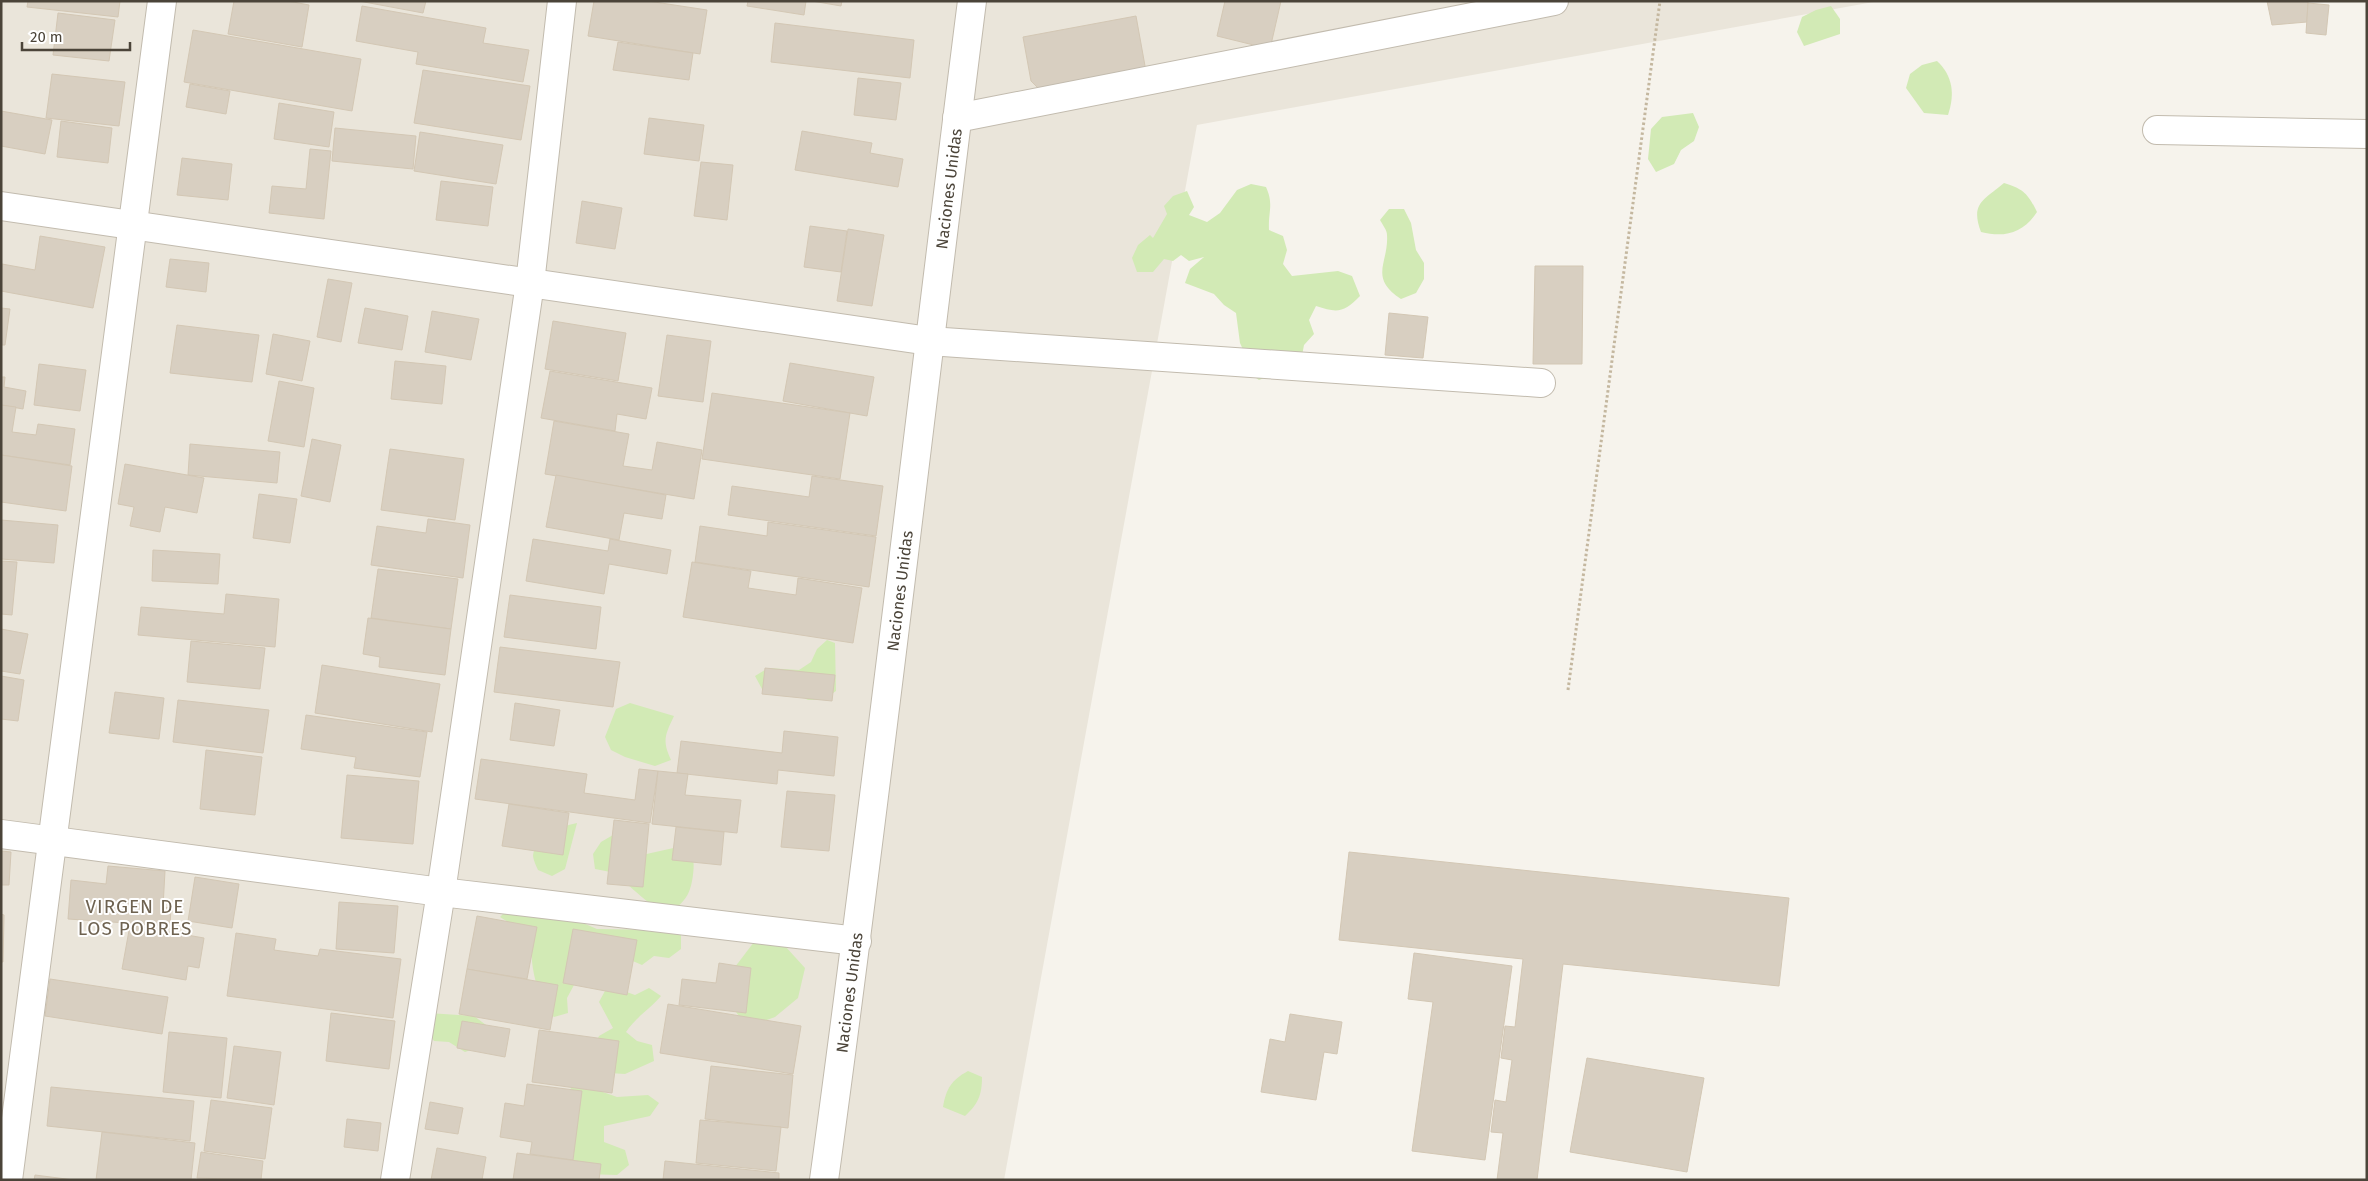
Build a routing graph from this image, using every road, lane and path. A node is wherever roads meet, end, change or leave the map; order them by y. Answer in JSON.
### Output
{"nodes":[{"id":1,"x":162,"y":1,"type":"edge"},
{"id":2,"x":562,"y":1,"type":"edge"},
{"id":3,"x":972,"y":1,"type":"edge"},
{"id":4,"x":1554,"y":1,"type":"edge"},
{"id":5,"x":1660,"y":1,"type":"edge"},
{"id":6,"x":1483,"y":8,"type":"edge"},
{"id":7,"x":957,"y":118,"type":"junction"},
{"id":8,"x":2157,"y":130,"type":"dead end"},
{"id":9,"x":2367,"y":134,"type":"edge"},
{"id":10,"x":1,"y":206,"type":"edge"},
{"id":11,"x":132,"y":225,"type":"junction"},
{"id":12,"x":530,"y":283,"type":"junction"},
{"id":13,"x":928,"y":341,"type":"junction"},
{"id":14,"x":1541,"y":383,"type":"dead end"},
{"id":15,"x":1568,"y":690,"type":"dead end"},
{"id":16,"x":1,"y":834,"type":"edge"},
{"id":17,"x":53,"y":840,"type":"junction"},
{"id":18,"x":441,"y":892,"type":"junction"},
{"id":19,"x":857,"y":941,"type":"junction"},
{"id":20,"x":8,"y":1180,"type":"edge"},
{"id":21,"x":395,"y":1180,"type":"edge"},
{"id":22,"x":824,"y":1180,"type":"edge"}],
"edges":[{"from":1,"to":11,"type":"street"},
{"from":2,"to":12,"type":"street"},
{"from":3,"to":7,"type":"street","name":"Naciones Unidas"},
{"from":4,"to":6,"type":"street"},
{"from":5,"to":15,"type":"path"},
{"from":6,"to":7,"type":"street"},
{"from":7,"to":13,"type":"street","name":"Naciones Unidas"},
{"from":8,"to":9,"type":"street"},
{"from":10,"to":11,"type":"street"},
{"from":11,"to":12,"type":"street"},
{"from":11,"to":17,"type":"street"},
{"from":12,"to":13,"type":"street"},
{"from":12,"to":18,"type":"street"},
{"from":13,"to":14,"type":"street"},
{"from":13,"to":19,"type":"street","name":"Naciones Unidas"},
{"from":16,"to":17,"type":"street"},
{"from":17,"to":18,"type":"street"},
{"from":17,"to":20,"type":"street"},
{"from":18,"to":19,"type":"street"},
{"from":18,"to":21,"type":"street"},
{"from":19,"to":22,"type":"street","name":"Naciones Unidas"}]}
